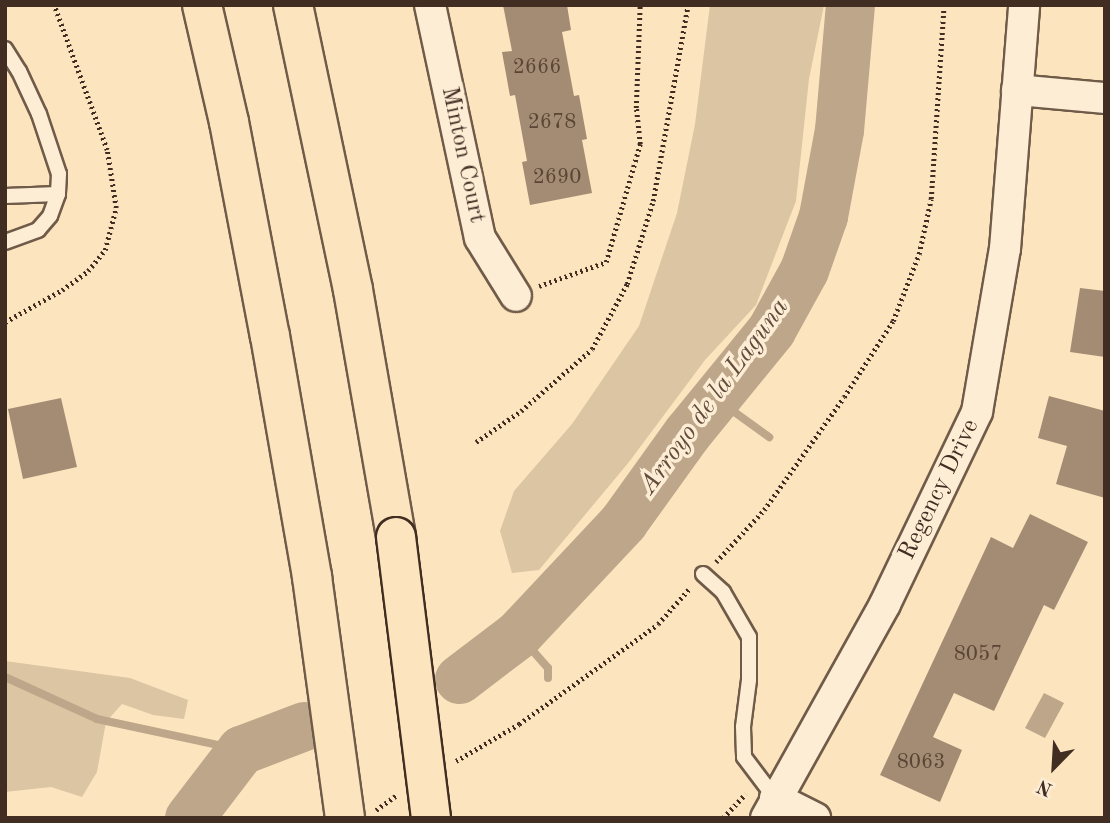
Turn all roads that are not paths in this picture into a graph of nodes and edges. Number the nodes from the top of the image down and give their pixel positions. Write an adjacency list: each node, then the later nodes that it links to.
1 (191, 5): 9 (highway)
2 (202, 5): 9 (highway)
3 (293, 5): 17 (highway, bridge)
4 (430, 5): 13 (street, Minton Court)
5 (1024, 5): 7 (street, Regency Drive)
6 (5, 49): 10 (lane)
7 (1017, 90): 8 (street); 15 (street, Regency Drive)
8 (1105, 98)
9 (229, 122): 16 (highway)
10 (58, 194): 11 (lane); 12 (lane)
11 (5, 196)
12 (5, 242)
13 (516, 296)
14 (703, 574): 15 (lane)
15 (770, 808): 18 (street)
16 (359, 815)
17 (431, 818)
18 (815, 818)

